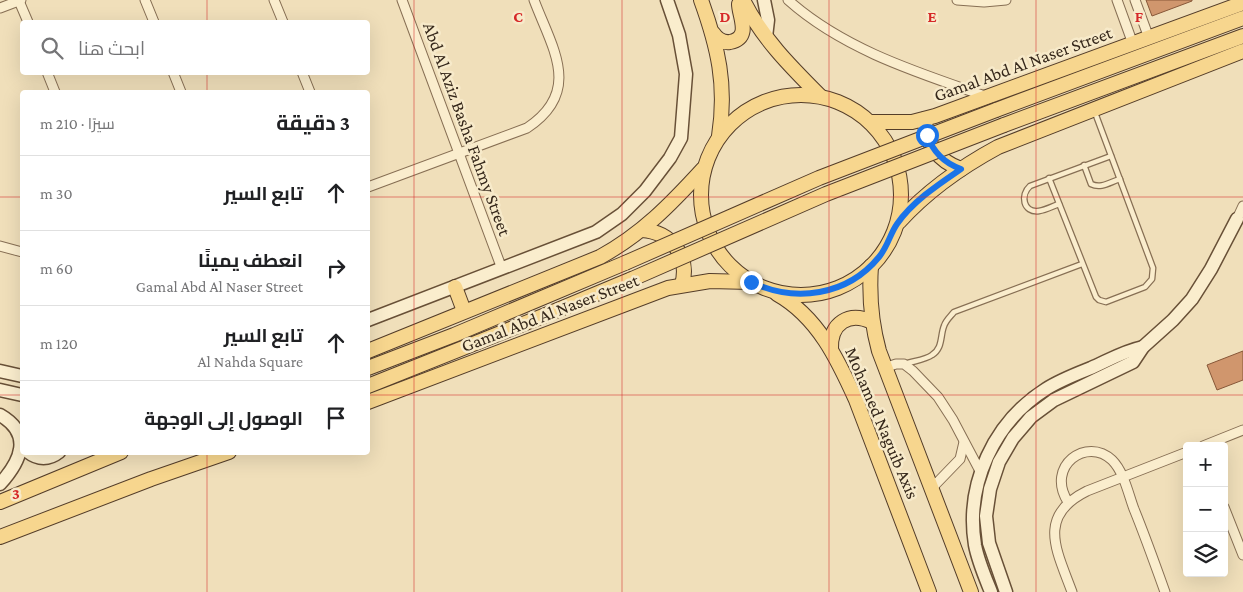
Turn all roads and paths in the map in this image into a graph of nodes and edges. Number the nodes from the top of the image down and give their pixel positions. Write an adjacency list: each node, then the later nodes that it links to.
1 (20, 0): 16 (street); 17 (street)
2 (145, 0): 18 (street)
3 (274, 0): 19 (street)
4 (402, 0): 38 (street, Abd Al Aziz Basha Fahmy Street)
5 (534, 0): 38 (street)
6 (667, 0): 55 (street)
7 (701, 0): 20 (main road)
8 (741, 0): 20 (main road); 22 (main road)
9 (764, 0): 22 (street)
10 (788, 0): 33 (street)
11 (957, 0): 12 (street)
12 (1006, 0)
13 (1117, 0): 24 (street)
14 (1135, 0): 23 (street)
15 (1233, 6): 23 (main road, Gamal Abd Al Naser Street); 67 (main road, bridge)
16 (0, 8)
17 (27, 20)
18 (153, 20)
19 (282, 20)
20 (712, 33): 37 (main road)
21 (1243, 36): 71 (main road, bridge)
22 (766, 37): 32 (main road)
23 (1149, 38): 24 (main road, Gamal Abd Al Naser Street)
24 (1133, 44): 33 (main road, Gamal Abd Al Naser Street)
25 (1243, 51): 34 (main road)
26 (48, 75): 29 (street)
27 (174, 75): 30 (street)
28 (303, 75): 31 (street)
29 (54, 90)
30 (180, 90)
31 (309, 90)
32 (820, 96): 36 (main road); 37 (main road)
33 (989, 97): 35 (main road, Gamal Abd Al Naser Street)
34 (1094, 109): 39 (lane); 42 (main road)
35 (925, 119): 36 (main road, Gamal Abd Al Naser Street); 42 (main road)
36 (870, 122): 49 (main road)
37 (719, 137): 41 (main road)
38 (459, 153): 45 (street); 55 (street, Abd Al Aziz Basha Fahmy Street)
39 (1111, 156): 40 (lane); 44 (lane)
40 (1084, 166): 43 (lane); 44 (lane)
41 (704, 169): 50 (main road, Gamal Abd Al Naser Street); 56 (main road)
42 (961, 169): 49 (main road)
43 (1049, 178): 46 (lane); 46 (lane)
44 (1120, 179): 53 (lane)
45 (370, 186)
46 (1059, 204): 53 (lane)
47 (1243, 206): 48 (street)
48 (1241, 221): 63 (street)
49 (896, 224): 54 (main road)
50 (642, 230): 57 (main road); 60 (main road, Gamal Abd Al Naser Street)
51 (0, 246): 52 (street)
52 (20, 251)
53 (1082, 264): 66 (lane)
54 (871, 266): 59 (main road); 62 (main road, Mohamed Naguib Axis)
55 (502, 270): 58 (street)
56 (751, 282): 57 (main road, Gamal Abd Al Naser Street); 59 (main road)
57 (682, 285): 74 (main road, Gamal Abd Al Naser Street)
58 (455, 287): 60 (main road); 61 (street)
59 (770, 290): 64 (main road, Mohamed Naguib Axis)
60 (464, 311): 65 (main road, Gamal Abd Al Naser Street)
61 (370, 319)
62 (872, 322): 64 (main road); 68 (main road, Mohamed Naguib Axis)
63 (1143, 347): 87 (street); 100 (street)
64 (831, 349): 97 (main road, Mohamed Naguib Axis)
65 (370, 350)
66 (904, 364): 68 (street); 78 (street)
67 (370, 367)
68 (884, 368): 91 (main road, Mohamed Naguib Axis)
69 (0, 371): 70 (street)
70 (20, 376)
71 (370, 385)
72 (0, 390): 73 (street)
73 (20, 395)
74 (370, 401)
75 (0, 415): 77 (street)
76 (1243, 430): 79 (street)
77 (20, 440)
78 (964, 442): 87 (street); 91 (street)
79 (1213, 442)
80 (1183, 454): 88 (street)
81 (20, 455): 90 (street)
82 (32, 455): 83 (street)
83 (52, 455)
84 (114, 455): 92 (main road)
85 (200, 455): 89 (main road)
86 (219, 455): 89 (main road)
87 (981, 473): 99 (street)
88 (1122, 477): 93 (street); 93 (street); 102 (street)
89 (151, 479): 95 (main road)
90 (0, 484)
91 (931, 489): 98 (main road, Mohamed Naguib Axis)
92 (0, 502)
93 (1068, 502): 101 (street)
94 (1228, 518): 96 (street)
95 (0, 536)
96 (1243, 555)
97 (929, 592)
98 (971, 592)
99 (991, 592)
100 (1006, 592)
101 (1072, 592)
102 (1165, 592)

